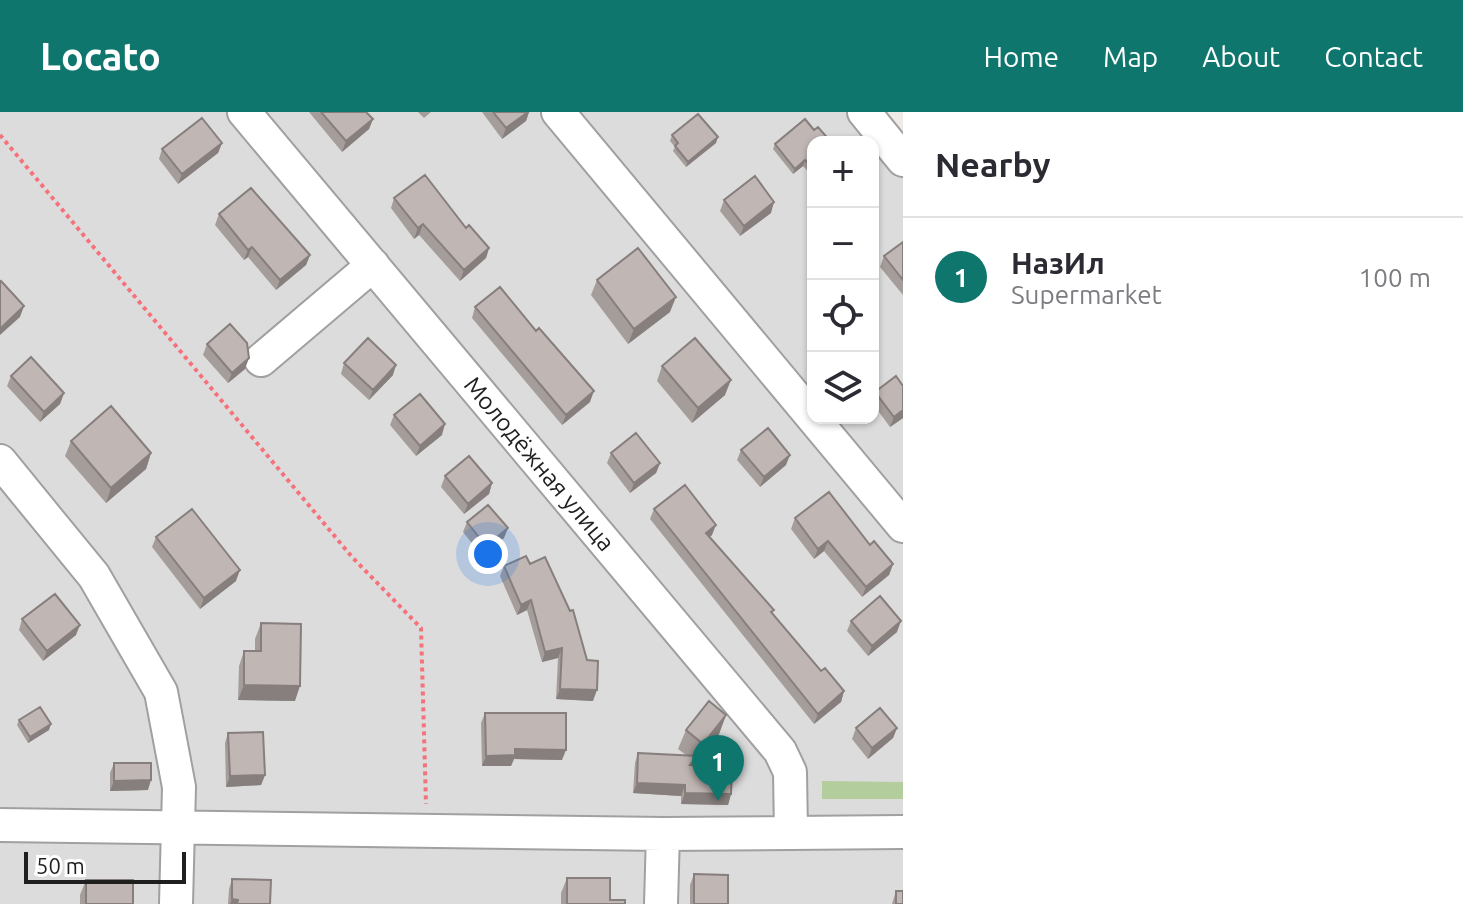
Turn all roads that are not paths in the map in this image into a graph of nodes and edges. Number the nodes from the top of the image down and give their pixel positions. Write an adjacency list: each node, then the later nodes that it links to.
1 (244, 112): 5 (street, Молодёжная улица)
2 (558, 112): 7 (street)
3 (864, 112): 4 (street)
4 (903, 160)
5 (373, 265): 6 (street); 14 (street, Молодёжная улица)
6 (261, 360)
7 (807, 411)
8 (818, 424): 10 (street)
9 (0, 461): 12 (street)
10 (903, 526)
11 (0, 825): 12 (street)
12 (178, 825): 15 (street); 16 (street)
13 (903, 832): 14 (street)
14 (791, 833): 15 (street)
15 (663, 834): 17 (street)
16 (176, 904)
17 (661, 904)

